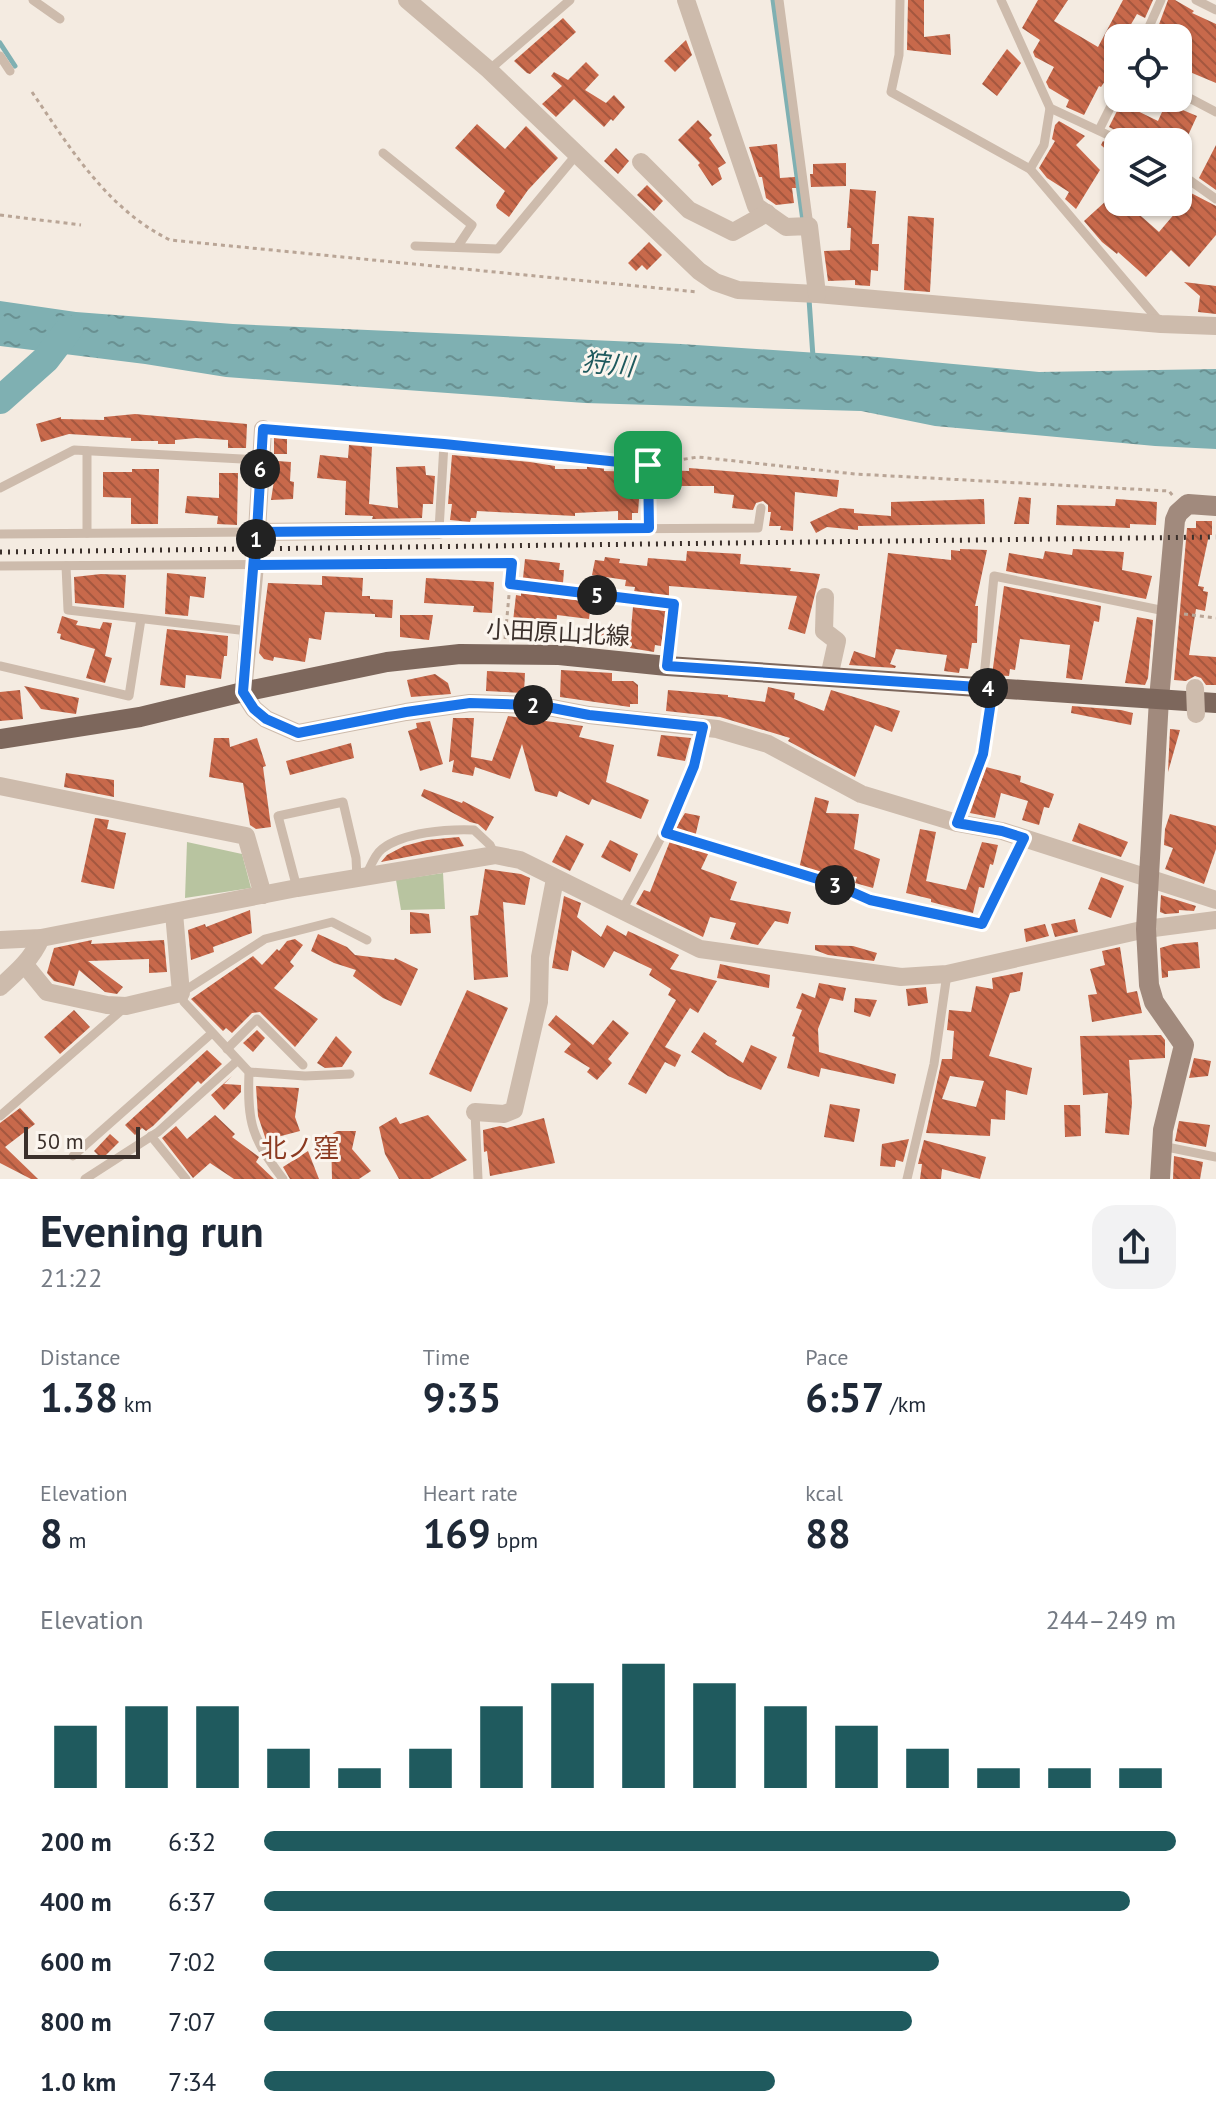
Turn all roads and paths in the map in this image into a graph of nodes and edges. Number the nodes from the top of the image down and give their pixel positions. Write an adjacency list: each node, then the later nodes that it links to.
1 (33, 0): 11 (lane)
2 (570, 0): 14 (lane)
3 (686, 0): 29 (street)
4 (779, 0): 32 (lane)
5 (900, 0): 26 (lane)
6 (1001, 0): 18 (lane)
7 (1161, 0): 12 (lane)
8 (1196, 0): 10 (lane)
9 (417, 3): 14 (street)
10 (1216, 10)
11 (60, 19)
12 (1150, 24)
13 (0, 56): 15 (lane)
14 (489, 70): 24 (street)
15 (10, 71)
16 (32, 92): 35 (path)
17 (1192, 99): 20 (lane)
18 (1050, 108): 21 (lane); 26 (lane)
19 (1108, 112): 21 (lane)
20 (1216, 112)
21 (1099, 130): 22 (lane)
22 (1104, 132)
23 (383, 153): 34 (lane)
24 (577, 154): 34 (lane); 35 (street)
25 (641, 162): 29 (street)
26 (1030, 169): 37 (lane)
27 (1192, 182): 28 (lane)
28 (1216, 199)
29 (767, 213): 32 (street)
30 (0, 215): 31 (path)
31 (81, 225)
32 (809, 226): 36 (street)
33 (415, 246): 34 (lane)
34 (458, 246)
35 (715, 282): 36 (street)
36 (817, 294): 37 (street)
37 (1161, 324): 38 (street)
38 (1216, 326)
39 (263, 429): 40 (lane); 42 (street)
40 (444, 444): 43 (lane); 49 (lane)
41 (87, 451): 42 (lane); 44 (lane); 51 (lane)
42 (261, 460): 50 (street)
43 (648, 465): 47 (path); 48 (lane)
44 (0, 488)
45 (1216, 506): 47 (street)
46 (761, 508): 48 (lane)
47 (1183, 508): 58 (street)
48 (649, 528): 49 (lane)
49 (439, 530): 50 (street)
50 (256, 532): 51 (lane); 53 (street)
51 (87, 533): 52 (lane)
52 (0, 534)
53 (255, 565): 55 (lane); 56 (lane); 61 (street)
54 (0, 566): 55 (lane)
55 (66, 566): 60 (lane)
56 (510, 584): 62 (path); 64 (lane)
57 (825, 597): 65 (street)
58 (1165, 611): 59 (path); 66 (lane); 69 (street)
59 (1216, 618)
60 (141, 619): 61 (lane); 63 (lane)
61 (248, 631): 68 (street)
62 (503, 655): 64 (main road, 小田原山北線); 68 (main road, 小田原山北線)
63 (0, 666)
64 (667, 666): 65 (main road, 小田原山北線)
65 (829, 677): 66 (main road, 小田原山北線)
66 (988, 688): 69 (main road, 小田原山北線); 75 (lane)
67 (1195, 688): 71 (street, bridge)
68 (243, 692): 72 (street); 73 (main road, 小田原山北線)
69 (1159, 699): 70 (main road, 小田原山北線); 81 (street)
70 (1216, 703)
71 (1196, 714)
72 (703, 727): 75 (street); 76 (lane)
73 (0, 739)
74 (0, 786): 83 (street)
75 (957, 823): 77 (street)
76 (666, 833): 77 (path); 85 (lane)
77 (1024, 838): 81 (street)
78 (495, 855): 79 (street); 79 (lane); 80 (street)
79 (362, 877): 82 (street); 82 (lane)
80 (555, 879): 85 (street); 103 (street)
81 (1150, 879): 84 (street); 88 (street)
82 (297, 888): 83 (street)
83 (263, 895): 86 (street)
84 (1216, 900)
85 (622, 910): 93 (street)
86 (174, 913): 89 (street); 95 (street)
87 (1216, 920): 88 (street)
88 (1146, 929): 93 (street); 106 (street)
89 (41, 938): 90 (street); 92 (street)
90 (0, 940)
91 (367, 940): 95 (lane)
92 (25, 965): 94 (street); 96 (street)
93 (947, 974): 113 (lane)
94 (0, 987)
95 (181, 993): 96 (street); 97 (lane)
96 (126, 1006): 104 (lane)
97 (212, 1033): 98 (lane); 107 (lane)
98 (227, 1049): 99 (lane); 100 (lane)
99 (237, 1061): 101 (lane); 105 (lane)
100 (303, 1065)
101 (249, 1072): 102 (lane); 111 (lane)
102 (350, 1074)
103 (475, 1112): 112 (lane)
104 (0, 1116)
105 (151, 1136): 109 (lane); 110 (lane)
106 (1162, 1146): 108 (lane); 114 (street)
107 (73, 1156)
108 (1216, 1157)
109 (85, 1179)
110 (186, 1179)
111 (283, 1179)
112 (478, 1179)
113 (907, 1179)
114 (1160, 1179)

